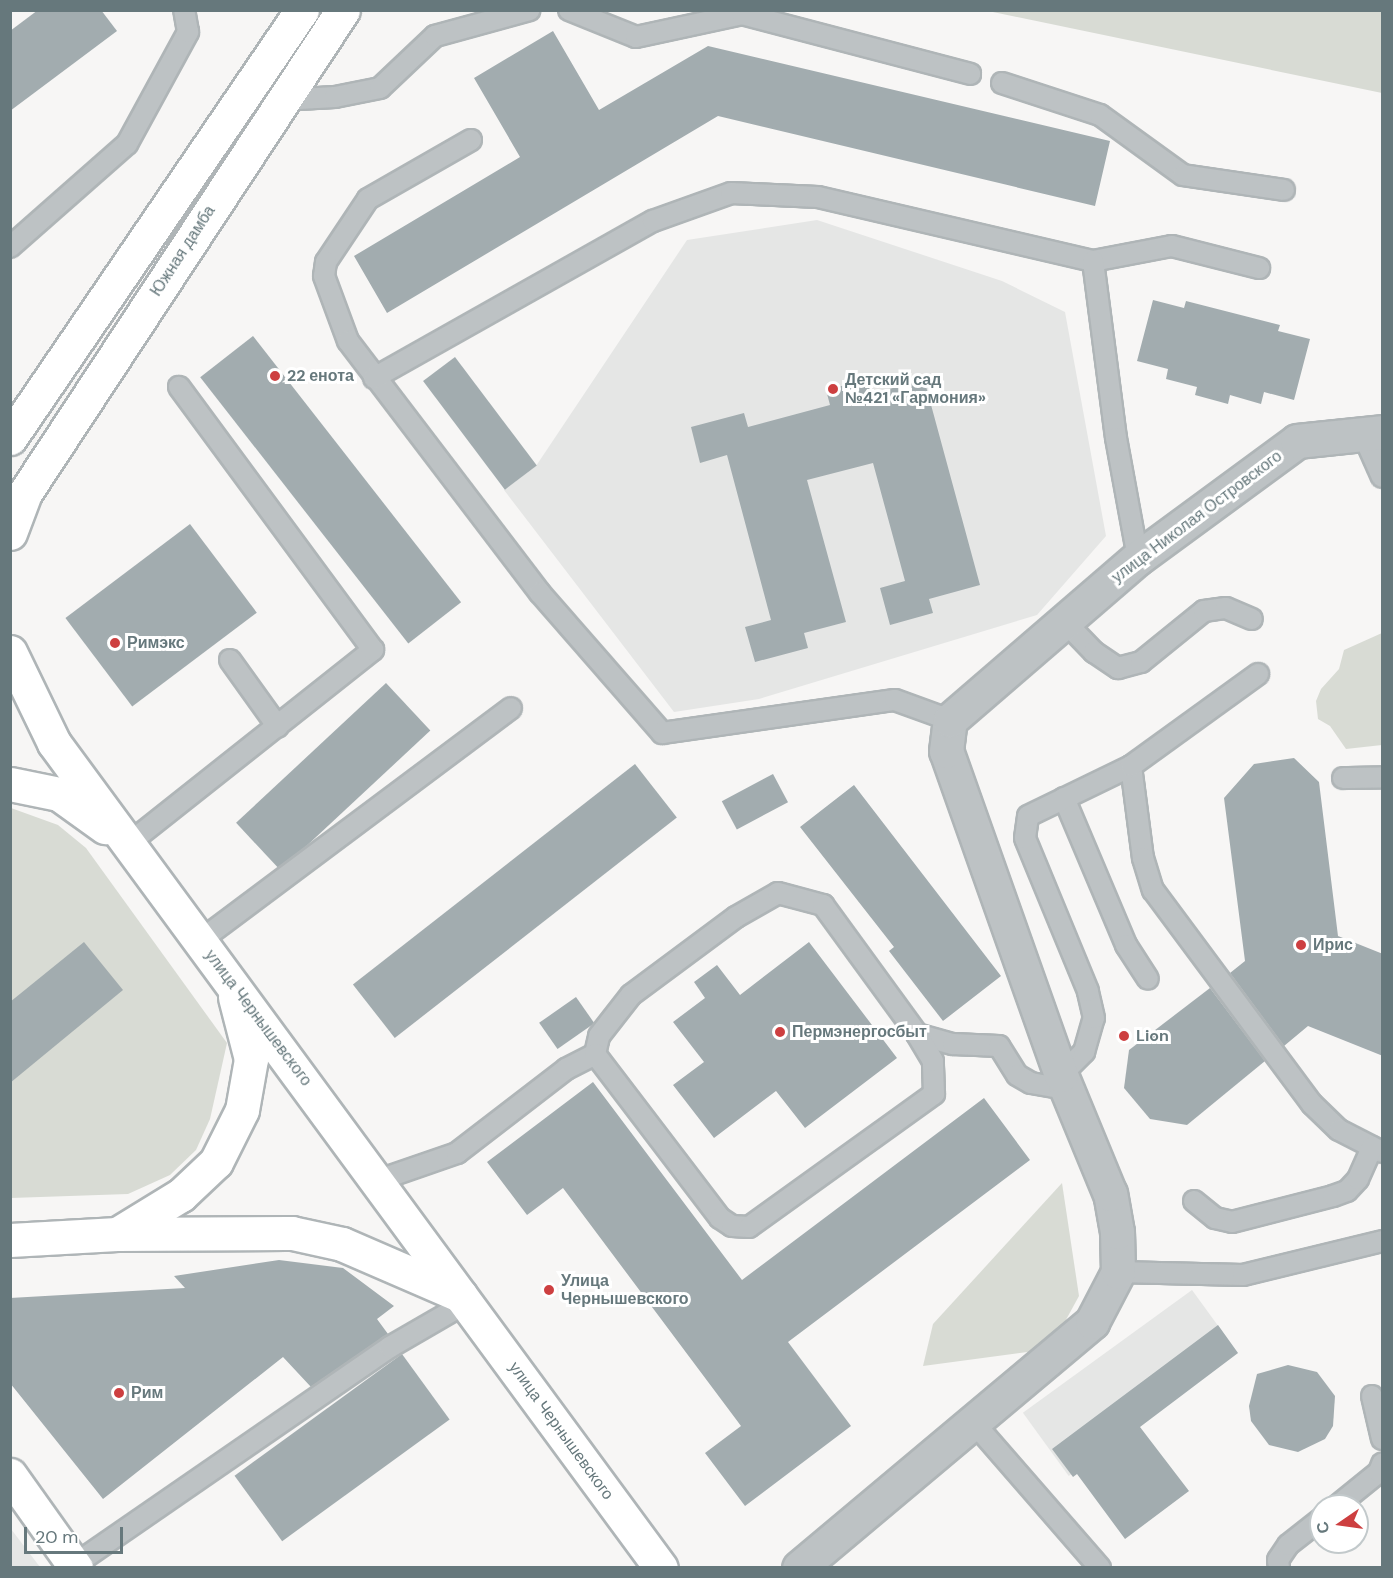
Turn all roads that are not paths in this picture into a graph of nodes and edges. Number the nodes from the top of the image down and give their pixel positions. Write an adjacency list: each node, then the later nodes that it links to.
1 (184, 10): 11 (lane)
2 (302, 10): 17 (main road)
3 (343, 10): 8 (main road, Южная дамба)
4 (530, 10): 8 (lane)
5 (569, 10): 6 (lane)
6 (970, 74)
7 (1002, 83): 10 (lane)
8 (282, 100): 19 (main road, Южная дамба)
9 (471, 140): 14 (lane)
10 (1284, 190)
11 (10, 247)
12 (1093, 261): 13 (lane); 14 (lane); 20 (lane)
13 (1259, 268)
14 (374, 378): 28 (lane)
15 (179, 387): 29 (lane)
16 (1372, 432): 18 (lane); 20 (street, улица Николая Островского)
17 (10, 438)
18 (1383, 477)
19 (10, 533)
20 (1138, 558): 22 (street, улица Николая Островского)
21 (1252, 619): 22 (lane)
22 (1065, 622): 28 (street, улица Николая Островского)
23 (10, 652): 30 (main road, улица Чернышевского)
24 (230, 660): 29 (lane)
25 (10, 671): 30 (street, улица Чернышевского)
26 (1258, 674): 31 (lane)
27 (511, 708): 37 (lane)
28 (950, 720): 42 (street)
29 (278, 727): 36 (lane)
30 (54, 742): 36 (main road, улица Чернышевского)
31 (1131, 766): 35 (lane); 43 (lane)
32 (1383, 777): 33 (lane)
33 (1343, 778)
34 (10, 784): 36 (main road)
35 (1064, 798): 38 (lane); 42 (lane)
36 (128, 844): 37 (main road, улица Чернышевского)
37 (201, 940): 39 (main road, улица Чернышевского)
38 (1148, 979)
39 (231, 980): 44 (main road, улица Чернышевского); 46 (main road)
40 (917, 1034): 41 (lane); 41 (lane); 42 (lane)
41 (595, 1054): 44 (lane)
42 (1064, 1082): 49 (street)
43 (1377, 1149): 45 (lane)
44 (379, 1180): 50 (main road, улица Чернышевского)
45 (1194, 1201)
46 (117, 1234): 47 (main road); 50 (main road)
47 (10, 1240)
48 (1383, 1241): 49 (lane)
49 (1118, 1272): 52 (street)
50 (463, 1299): 58 (lane); 60 (main road, улица Чернышевского)
51 (1372, 1396): 53 (lane)
52 (974, 1423): 59 (street); 61 (lane)
53 (1383, 1439)
54 (1383, 1464): 56 (lane)
55 (10, 1475): 58 (main road)
56 (1352, 1494)
57 (1309, 1528): 62 (lane)
58 (75, 1566)
59 (803, 1566)
60 (661, 1568)
61 (1100, 1568)
62 (1279, 1568)

